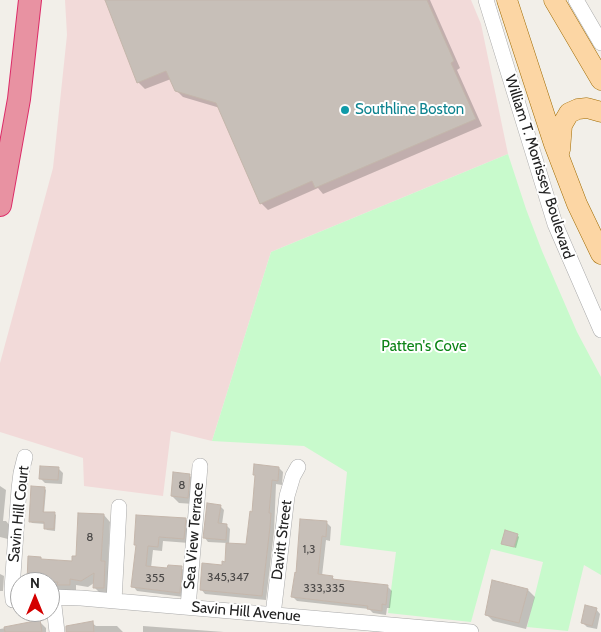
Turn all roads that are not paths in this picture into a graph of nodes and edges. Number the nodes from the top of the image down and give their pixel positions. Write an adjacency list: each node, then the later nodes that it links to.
1 (30, 0): 10 (highway)
2 (486, 0): 12 (street, William T. Morrissey Boulevard)
3 (507, 0): 9 (main road, William T. Morrissey Boulevard)
4 (554, 0): 7 (main road)
5 (576, 0): 6 (street)
6 (601, 43)
7 (601, 80)
8 (601, 112): 9 (main road)
9 (562, 166): 11 (main road, William T. Morrissey Boulevard)
10 (0, 205)
11 (601, 254)
12 (601, 330)
13 (25, 457): 17 (street, Savin Hill Court)
14 (200, 466): 20 (street, Sea View Terrace)
15 (298, 467): 21 (street, Davitt Street)
16 (119, 507): 19 (street)
17 (13, 572)
18 (60, 598): 19 (street, Savin Hill Avenue)
19 (114, 601): 20 (street, Savin Hill Avenue)
20 (188, 607): 21 (street, Savin Hill Avenue)
21 (273, 615): 22 (street, Savin Hill Avenue)
22 (471, 632)

